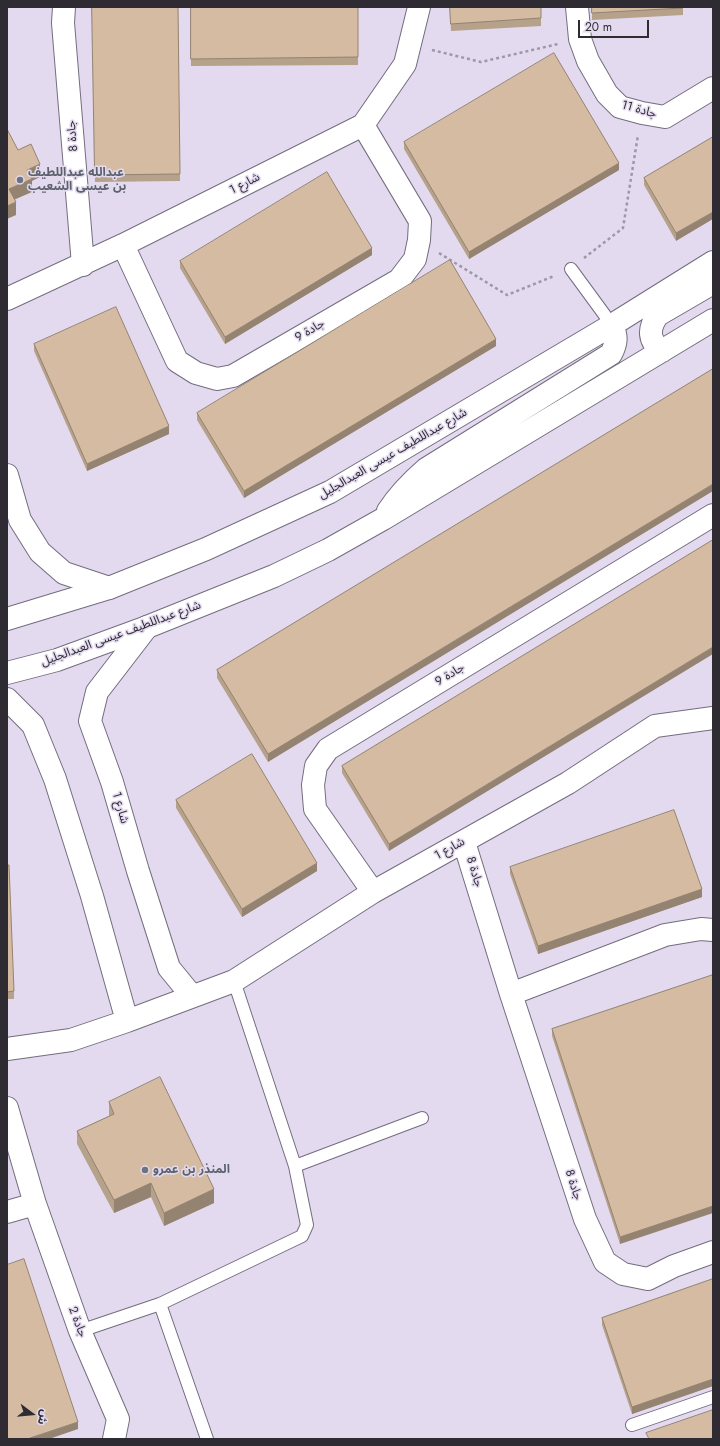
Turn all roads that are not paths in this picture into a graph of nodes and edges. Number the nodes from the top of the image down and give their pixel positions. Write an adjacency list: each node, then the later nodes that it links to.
1 (64, 7): 8 (street, جادة 8)
2 (419, 7): 5 (street, شارع 1)
3 (577, 7): 4 (street, جادة 11)
4 (713, 88)
5 (363, 125): 6 (street, شارع 1); 6 (street, جادة 9)
6 (123, 245): 8 (street, شارع 1)
7 (713, 262): 13 (street, شارع عبداللطيف عيسى العبدالجليل)
8 (83, 265): 11 (street, شارع 1)
9 (571, 269): 13 (lane)
10 (713, 283): 14 (street)
11 (7, 299)
12 (713, 320): 14 (street, شارع عبداللطيف عيسى العبدالجليل)
13 (612, 325): 17 (street); 18 (street, شارع عبداللطيف عيسى العبدالجليل)
14 (662, 351): 17 (street, شارع عبداللطيف عيسى العبدالجليل)
15 (7, 475): 18 (street)
16 (713, 515): 25 (street, جادة 9)
17 (384, 519): 20 (street, شارع عبداللطيف عيسى العبدالجليل)
18 (109, 588): 19 (street, شارع عبداللطيف عيسى العبدالجليل)
19 (7, 619)
20 (147, 627): 21 (street, شارع عبداللطيف عيسى العبدالجليل); 29 (street, شارع 1)
21 (7, 673)
22 (7, 699): 30 (street)
23 (713, 718): 24 (street, شارع 1)
24 (464, 842): 25 (street, شارع 1); 28 (street, جادة 8)
25 (373, 892): 27 (street, شارع 1)
26 (713, 930): 28 (street)
27 (234, 981): 29 (street, شارع 1); 34 (lane)
28 (511, 994): 37 (street, جادة 8)
29 (192, 996): 30 (street, شارع 1)
30 (127, 1021): 31 (street, شارع 1)
31 (7, 1049)
32 (7, 1108): 35 (street, جادة 2)
33 (422, 1118): 34 (lane)
34 (295, 1166): 38 (lane)
35 (35, 1204): 36 (street); 39 (street, جادة 2)
36 (7, 1212)
37 (713, 1252)
38 (160, 1304): 39 (lane); 43 (lane)
39 (80, 1331): 42 (street, جادة 2)
40 (713, 1397): 41 (lane)
41 (632, 1425)
42 (114, 1439)
43 (207, 1439)

